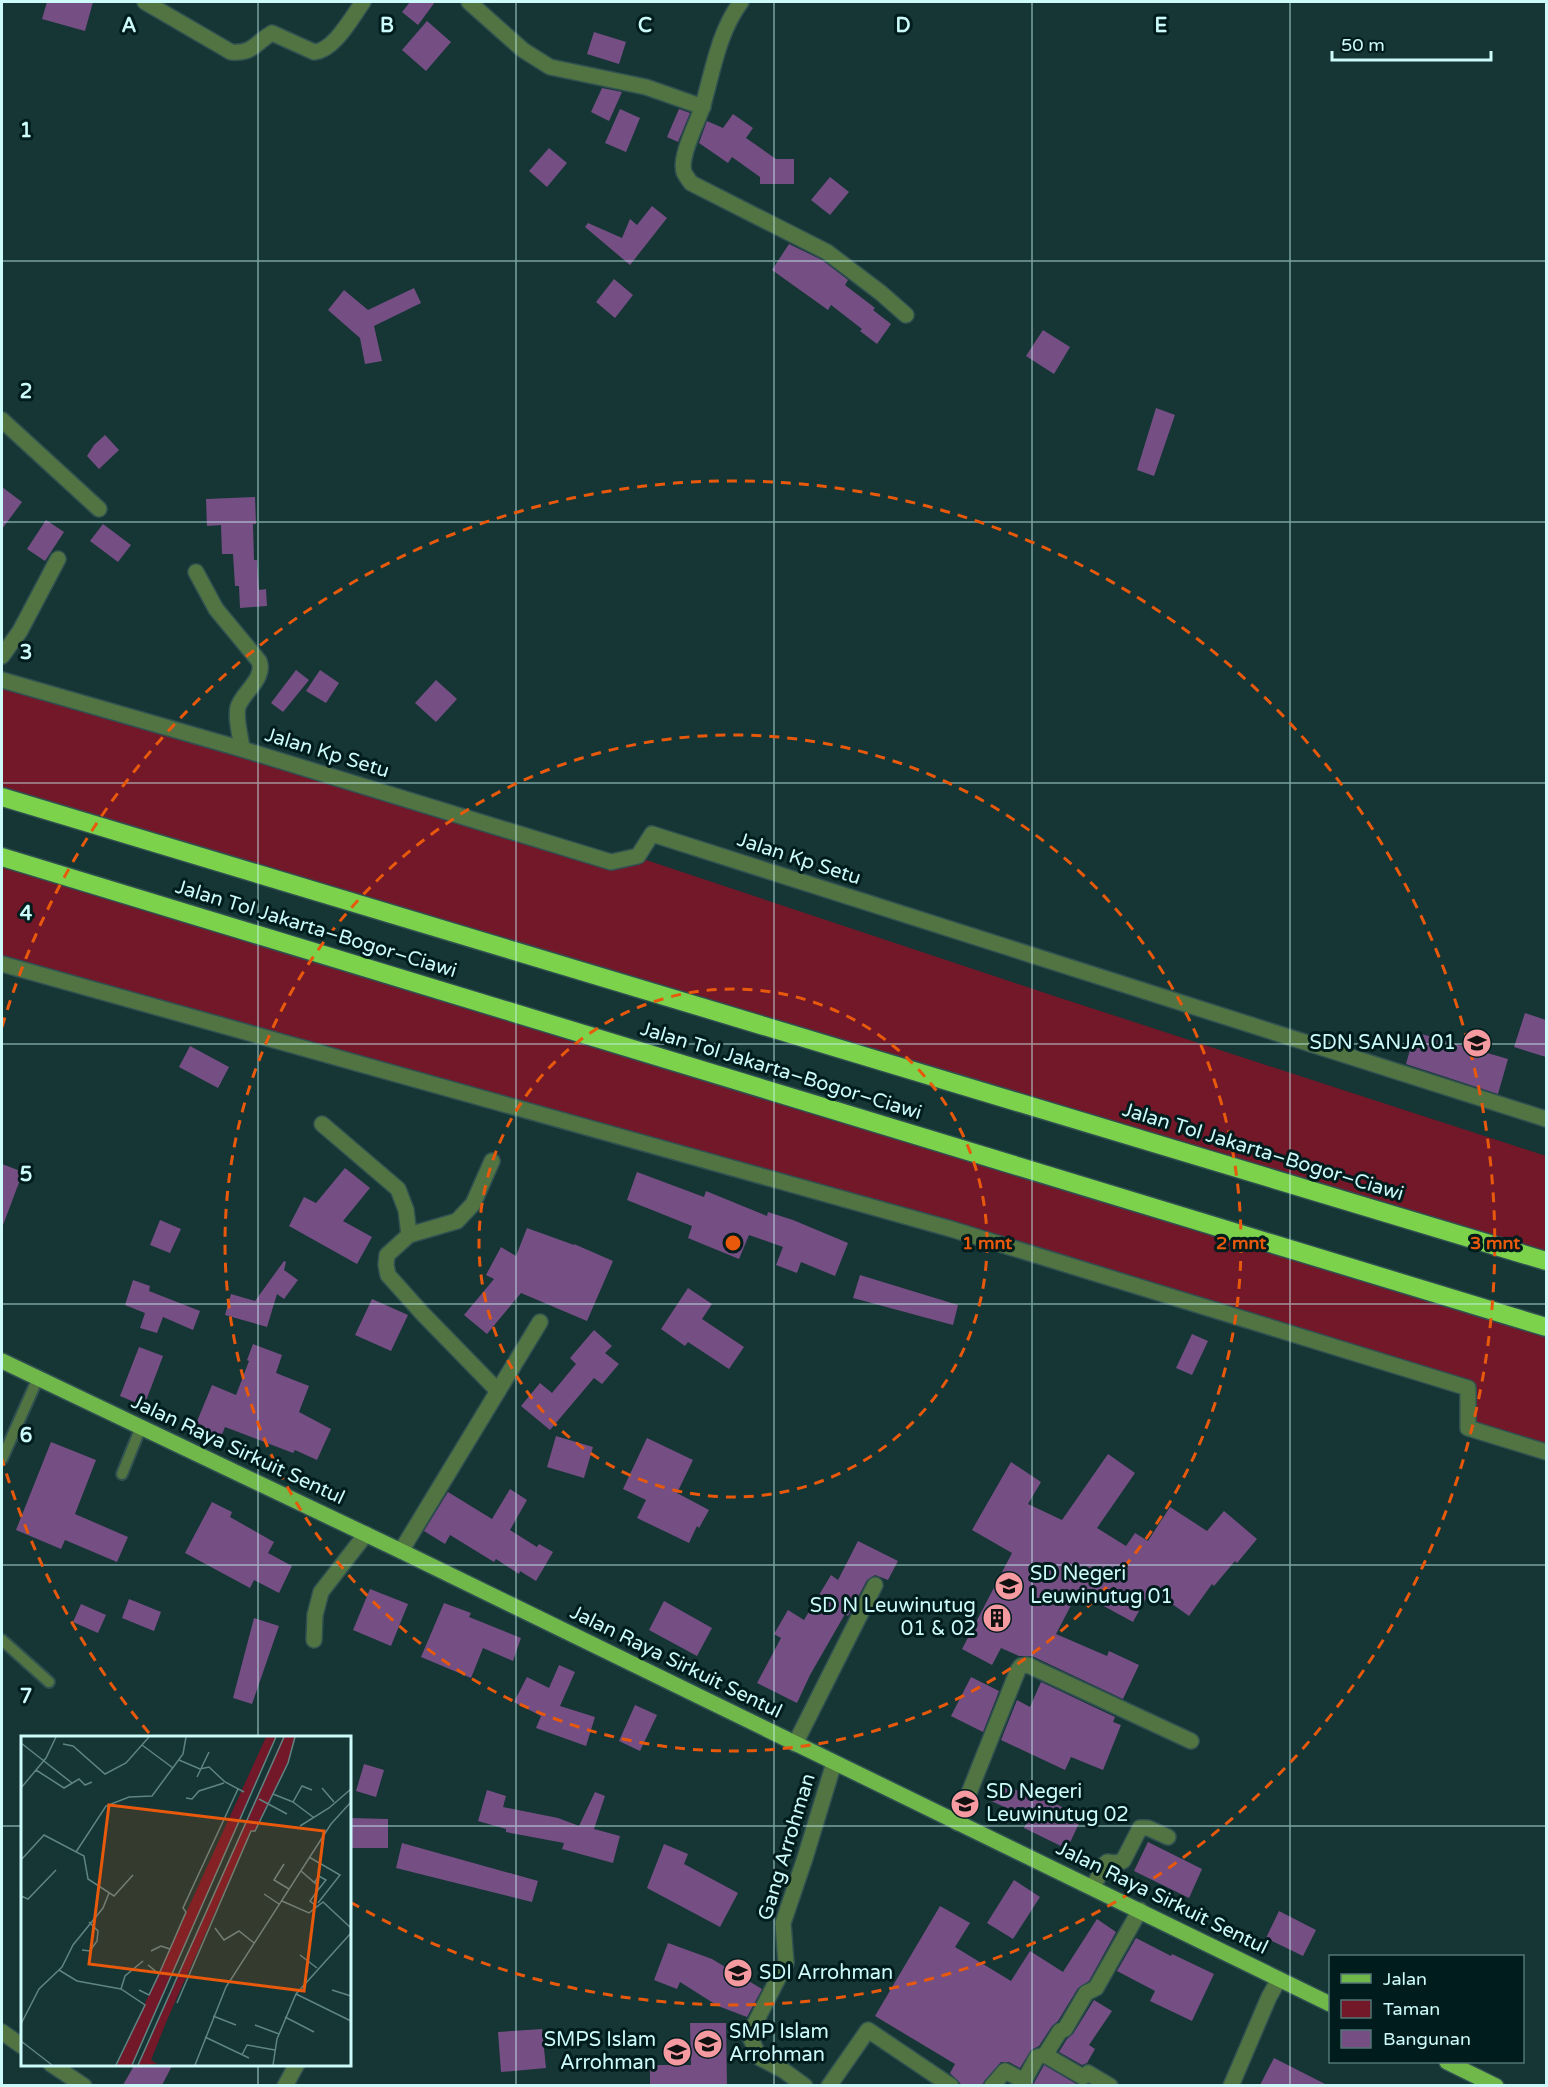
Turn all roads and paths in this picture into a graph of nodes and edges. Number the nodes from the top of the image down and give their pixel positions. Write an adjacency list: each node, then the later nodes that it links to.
1 (145, 2): 2 (street)
2 (363, 2)
3 (469, 2): 5 (street)
4 (741, 2): 5 (street)
5 (703, 106): 6 (street)
6 (906, 315)
7 (2, 420): 8 (street)
8 (99, 508)
9 (58, 559): 11 (street)
10 (196, 572): 13 (street, Jalan Kp Setu)
11 (2, 656)
12 (2, 680): 13 (street)
13 (242, 749): 17 (street, Jalan Kp Setu)
14 (2, 797): 21 (highway, Jalan Tol Jakarta–Bogor–Ciawi)
15 (2, 857): 23 (highway, Jalan Tol Jakarta–Bogor–Ciawi)
16 (2, 964): 28 (street)
17 (1546, 1119)
18 (322, 1124): 20 (street)
19 (492, 1161): 20 (street)
20 (409, 1235): 26 (street)
21 (1546, 1261)
22 (540, 1322): 26 (street)
23 (1546, 1327)
24 (2, 1361): 25 (main road, Jalan Raya Sirkuit Sentul)
25 (38, 1378): 27 (main road, Jalan Raya Sirkuit Sentul); 29 (lane)
26 (498, 1391): 32 (street)
27 (141, 1427): 30 (lane); 31 (main road, Jalan Raya Sirkuit Sentul)
28 (1546, 1452)
29 (2, 1459)
30 (122, 1474)
31 (366, 1534): 32 (main road, Jalan Raya Sirkuit Sentul); 35 (street)
32 (401, 1551): 38 (main road, Jalan Raya Sirkuit Sentul)
33 (875, 1585): 38 (street)
34 (2, 1640): 36 (lane)
35 (314, 1640)
36 (49, 1682)
37 (1191, 1741): 40 (street)
38 (795, 1744): 39 (main road, Jalan Raya Sirkuit Sentul)
39 (834, 1763): 40 (main road, Jalan Raya Sirkuit Sentul); 54 (street, Gang Arrohman)
40 (957, 1822): 42 (main road, Jalan Raya Sirkuit Sentul)
41 (1168, 1837): 42 (street)
42 (1093, 1887): 43 (main road, Jalan Raya Sirkuit Sentul)
43 (1140, 1910): 44 (main road, Jalan Raya Sirkuit Sentul); 48 (street)
44 (1279, 1979): 45 (main road, Jalan Raya Sirkuit Sentul); 59 (street)
45 (1329, 2004)
46 (2, 2032): 47 (street)
47 (21, 2045)
48 (1045, 2055): 57 (street); 58 (street)
49 (1451, 2063): 60 (main road)
50 (54, 2066): 52 (street)
51 (296, 2066): 53 (street)
52 (84, 2085)
53 (285, 2085)
54 (806, 2085)
55 (829, 2085): 56 (street)
56 (951, 2085)
57 (992, 2085)
58 (1110, 2085)
59 (1232, 2085)
60 (1496, 2085)

